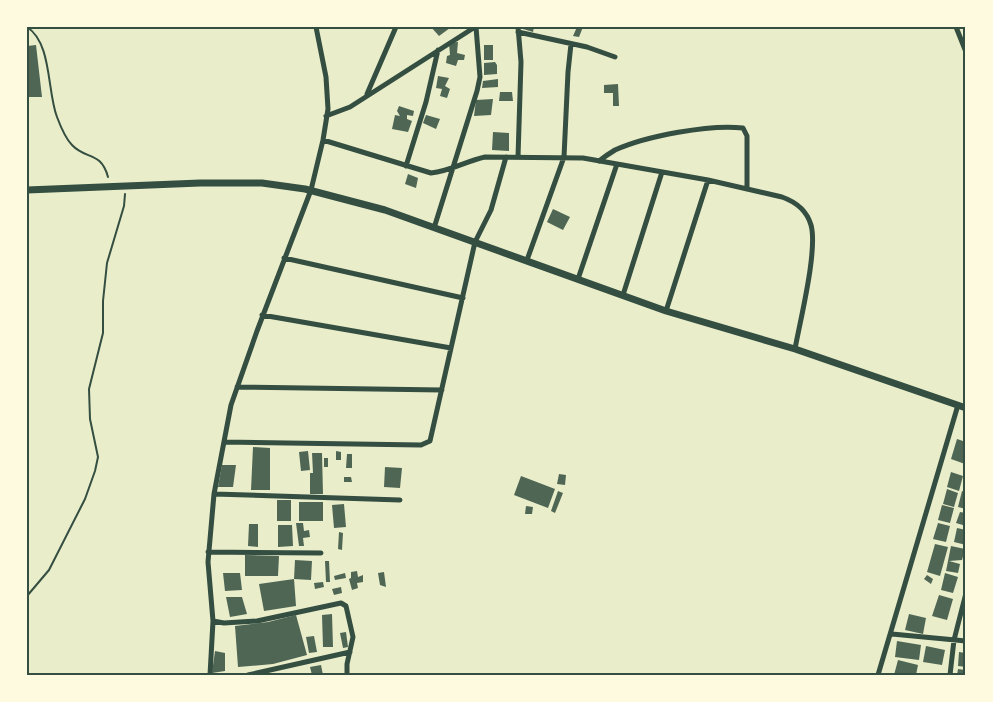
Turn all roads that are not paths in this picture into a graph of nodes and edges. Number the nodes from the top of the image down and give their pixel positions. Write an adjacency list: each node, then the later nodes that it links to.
1 (316, 27): 11 (street)
2 (396, 27): 10 (street)
3 (476, 27): 7 (street); 19 (street)
4 (956, 27): 8 (street)
5 (518, 29): 6 (street); 14 (street)
6 (571, 44): 9 (street); 15 (street)
7 (438, 50): 10 (street); 18 (street)
8 (966, 52)
9 (615, 57)
10 (366, 95): 11 (street)
11 (327, 116): 12 (street)
12 (323, 140): 18 (street); 24 (street)
13 (506, 157): 14 (street); 19 (street); 26 (street)
14 (518, 157): 15 (street)
15 (564, 157): 16 (street); 28 (street)
16 (600, 161): 17 (street); 22 (street)
17 (617, 164): 20 (street); 29 (street)
18 (406, 166): 19 (street)
19 (452, 170): 25 (street)
20 (662, 172): 21 (street); 30 (street)
21 (708, 180): 22 (street); 32 (street)
22 (747, 189): 35 (street)
23 (27, 190): 24 (street)
24 (311, 190): 25 (street); 27 (street)
25 (434, 228): 26 (street)
26 (476, 242): 28 (street); 31 (street)
27 (284, 258): 31 (street); 33 (street)
28 (527, 260): 29 (street)
29 (578, 279): 30 (street)
30 (623, 295): 32 (street)
31 (463, 298): 34 (street)
32 (666, 311): 35 (street)
33 (262, 315): 34 (street); 36 (street)
34 (451, 348): 37 (street)
35 (795, 349): 38 (street)
36 (237, 387): 37 (street); 40 (street)
37 (442, 390): 40 (street)
38 (958, 405): 39 (street); 47 (street)
39 (966, 408)
40 (224, 442): 41 (street)
41 (214, 494): 42 (street); 43 (street)
42 (400, 500)
43 (208, 552): 44 (street); 46 (street)
44 (321, 553)
45 (966, 593): 48 (street)
46 (213, 621): 50 (street); 51 (street)
47 (892, 634): 48 (street); 54 (street)
48 (954, 640): 49 (street); 55 (street)
49 (966, 641)
50 (350, 652): 52 (street); 53 (street)
51 (210, 675)
52 (248, 675)
53 (347, 675)
54 (878, 675)
55 (950, 675)

